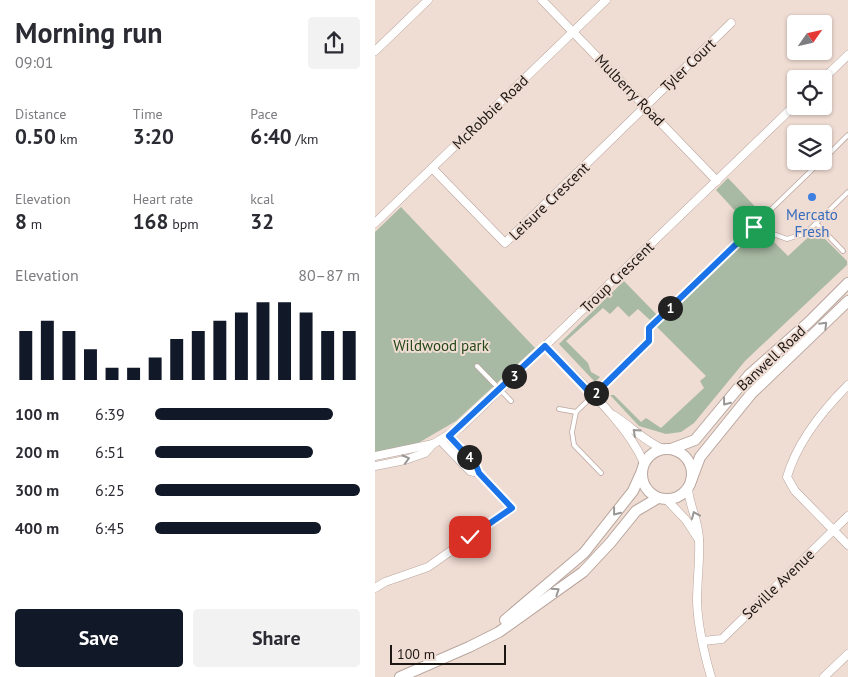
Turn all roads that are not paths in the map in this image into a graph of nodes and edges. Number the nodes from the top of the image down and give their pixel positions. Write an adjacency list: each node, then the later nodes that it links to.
1 (428, 0): 6 (street)
2 (542, 0): 5 (street, Mulberry Road)
3 (606, 0): 5 (street, McRobbie Road)
4 (731, 23): 9 (street, Tyler Court)
5 (573, 32): 9 (street, Mulberry Road); 13 (street, McRobbie Road)
6 (375, 51)
7 (848, 55): 8 (street)
8 (832, 70)
9 (646, 107): 13 (street, Leisure Crescent); 15 (street, Mulberry Road)
10 (787, 113): 15 (street, Troup Crescent)
11 (848, 135): 12 (lane)
12 (832, 150)
13 (432, 168): 17 (street, McRobbie Road)
14 (812, 170): 19 (lane)
15 (717, 181): 23 (street, Troup Crescent)
16 (848, 192): 18 (lane)
17 (375, 223)
18 (816, 223): 19 (lane); 20 (lane)
19 (754, 227): 27 (lane)
20 (843, 251)
21 (848, 283): 34 (main road, Banwell Road, one-way to 34)
22 (848, 301): 40 (main road, Banwell Road, one-way to 22)
23 (545, 346): 26 (street, Troup Crescent); 27 (street)
24 (477, 366): 26 (lane)
25 (848, 385): 43 (street)
26 (500, 390): 28 (lane); 32 (street, Troup Crescent)
27 (593, 396): 30 (lane); 31 (street)
28 (511, 401)
29 (559, 409): 30 (lane)
30 (576, 412): 39 (lane)
31 (611, 414): 34 (street, one-way to 31); 37 (street)
32 (449, 436): 33 (street, Troup Crescent); 38 (street)
33 (437, 442): 35 (street, Troup Crescent); 36 (street, Troup Crescent, one-way to 33); 38 (street)
34 (667, 449): 37 (main road); 40 (main road)
35 (375, 456)
36 (375, 466)
37 (643, 467): 41 (main road); 47 (main road, one-way to 47)
38 (479, 473): 46 (street)
39 (601, 473)
40 (689, 484): 41 (main road); 44 (street, one-way to 40)
41 (662, 498): 44 (street); 47 (main road, one-way to 41)
42 (848, 516): 43 (street, Seville Avenue)
43 (833, 530): 45 (street); 48 (street, Seville Avenue)
44 (700, 542): 48 (street)
45 (848, 545)
46 (375, 588)
47 (486, 637): 50 (main road)
48 (703, 641): 51 (street)
49 (848, 654): 52 (street)
50 (401, 677)
51 (711, 677)
52 (824, 677)

